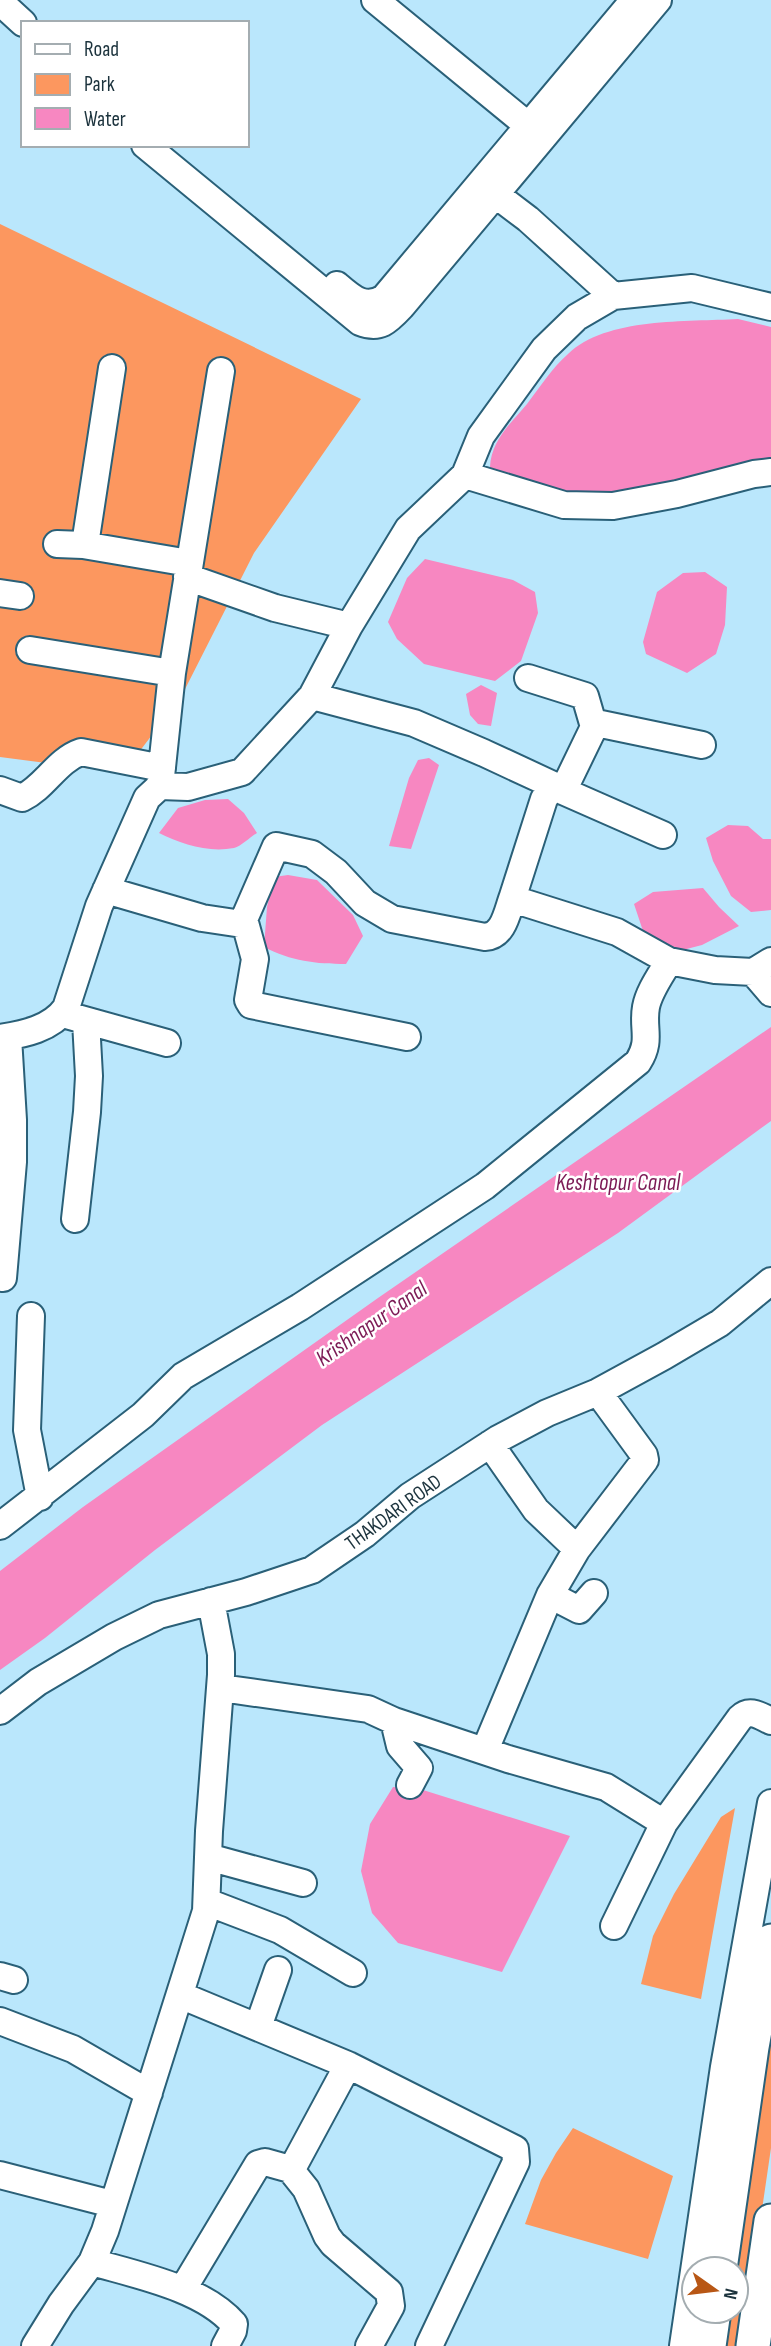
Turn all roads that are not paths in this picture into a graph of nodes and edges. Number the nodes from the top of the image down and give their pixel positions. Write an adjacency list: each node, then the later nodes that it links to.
1 (375, 0): 8 (street)
2 (634, 0): 8 (street)
3 (658, 0): 8 (street)
4 (0, 2): 5 (street)
5 (21, 21)
6 (0, 24): 7 (street)
7 (21, 41)
8 (535, 131): 11 (street)
9 (147, 147): 11 (street)
10 (171, 147): 11 (street)
11 (487, 189): 12 (street)
12 (613, 296): 13 (street); 17 (street)
13 (771, 307)
14 (112, 368): 19 (street)
15 (221, 371): 20 (street)
16 (771, 472): 17 (street)
17 (465, 475): 21 (street)
18 (57, 544): 19 (street)
19 (83, 545): 20 (street)
20 (188, 570): 21 (street); 23 (street)
21 (349, 626): 25 (street)
22 (30, 650): 23 (street)
23 (172, 673): 28 (street)
24 (528, 678): 26 (street)
25 (312, 696): 28 (street); 29 (street)
26 (594, 727): 27 (street); 29 (street)
27 (702, 745)
28 (161, 777): 30 (street); 32 (street)
29 (558, 788): 31 (street); 33 (street)
30 (0, 790)
31 (663, 835)
32 (106, 890): 34 (street); 38 (street)
33 (513, 895): 34 (street); 35 (street)
34 (244, 919): 40 (street)
35 (669, 961): 36 (street); 48 (street)
36 (762, 966): 37 (street)
37 (771, 993)
38 (74, 1018): 39 (street); 41 (street); 42 (street)
39 (4, 1037): 43 (street)
40 (407, 1037)
41 (167, 1043)
42 (75, 1219)
43 (3, 1278)
44 (771, 1281): 46 (street, THAKDARI ROAD)
45 (31, 1316): 48 (street)
46 (598, 1392): 47 (street, THAKDARI ROAD); 50 (street)
47 (490, 1444): 50 (street); 53 (street, THAKDARI ROAD)
48 (40, 1497): 49 (street)
49 (0, 1526)
50 (577, 1549): 52 (street)
51 (594, 1593): 52 (street)
52 (550, 1595): 58 (street)
53 (211, 1601): 54 (street); 55 (street, THAKDARI ROAD)
54 (221, 1688): 56 (street); 62 (street)
55 (0, 1711)
56 (394, 1721): 58 (street); 59 (street)
57 (771, 1721): 61 (street)
58 (485, 1750): 61 (street)
59 (410, 1785)
60 (771, 1803): 86 (street)
61 (664, 1823): 65 (street)
62 (208, 1857): 63 (street); 64 (street)
63 (303, 1883)
64 (207, 1902): 68 (street); 69 (street)
65 (614, 1926)
66 (771, 1941): 78 (main road)
67 (278, 1970): 71 (street)
68 (354, 1973)
69 (180, 1995): 71 (street); 73 (street)
70 (0, 2021): 73 (street)
71 (258, 2027): 72 (street)
72 (348, 2065): 74 (street); 85 (street)
73 (149, 2093): 76 (street)
74 (290, 2169): 80 (street); 84 (street)
75 (0, 2175): 76 (street)
76 (112, 2204): 79 (street)
77 (771, 2228): 88 (main road)
78 (722, 2255)
79 (92, 2262): 80 (street); 82 (street)
80 (183, 2289): 83 (street)
81 (712, 2325): 87 (main road)
82 (35, 2346)
83 (225, 2346)
84 (369, 2346)
85 (429, 2346)
86 (683, 2346)
87 (709, 2346)
88 (752, 2346)

